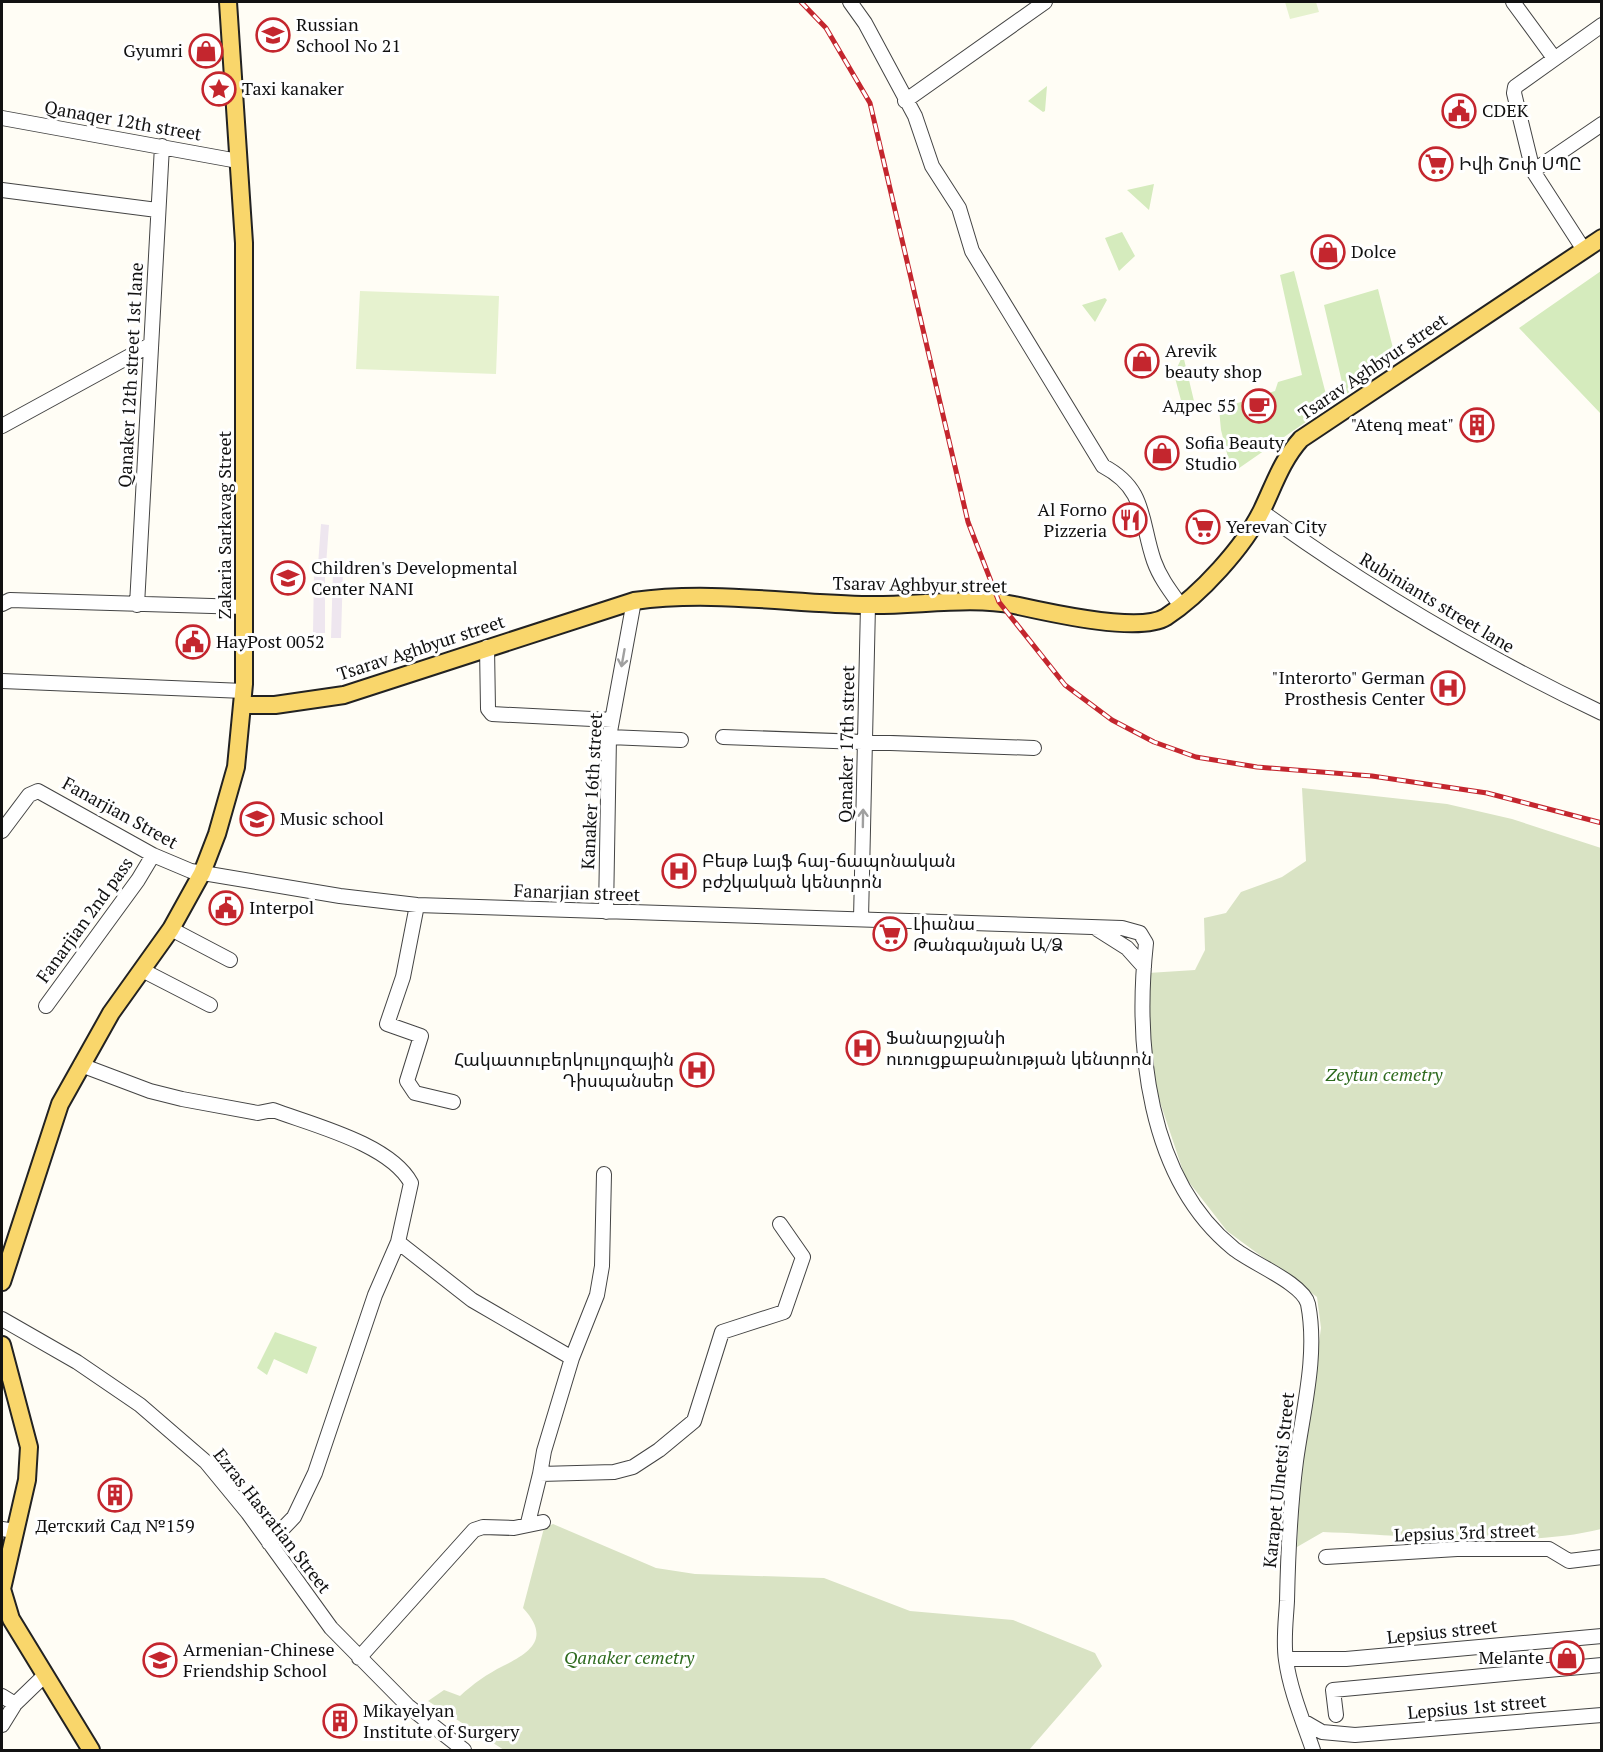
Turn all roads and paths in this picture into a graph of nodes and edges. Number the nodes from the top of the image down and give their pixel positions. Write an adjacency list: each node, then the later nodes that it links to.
1 (228, 2): 11 (main road, Zakaria Sarkavag Street)
2 (850, 2): 7 (street)
3 (1045, 2): 7 (street)
4 (1513, 2): 6 (street)
5 (1602, 25): 6 (street)
6 (1554, 58): 12 (street)
7 (905, 101): 24 (street)
8 (2, 117): 10 (street, Qanaqer 12th street)
9 (1602, 124): 12 (street)
10 (162, 146): 11 (street, Qanaqer 12th street); 14 (street, Qanaker 12th street 1st lane)
11 (238, 161): 25 (main road, Zakaria Sarkavag Street)
12 (1533, 171): 16 (street)
13 (2, 190): 14 (street)
14 (157, 210): 17 (street, Qanaker 12th street 1st lane)
15 (1602, 238): 16 (main road, Tsarav Aghbyur street)
16 (1584, 250): 19 (main road, Tsarav Aghbyur street)
17 (150, 345): 18 (street); 22 (street, Qanaker 12th street 1st lane)
18 (2, 425)
19 (1261, 512): 24 (main road, Tsarav Aghbyur street); 29 (street, Rubiniants street lane)
20 (634, 601): 23 (main road, Tsarav Aghbyur street); 26 (main road, Tsarav Aghbyur street); 30 (street, Kanaker 16th street, one-way to 30)
21 (2, 604): 22 (street)
22 (137, 605): 25 (street)
23 (868, 605): 24 (main road, Tsarav Aghbyur street); 34 (street, Qanaker 17th street)
24 (1181, 606)
25 (245, 607): 28 (main road, Zakaria Sarkavag Street)
26 (487, 647): 28 (main road, Tsarav Aghbyur street); 30 (street)
27 (2, 681): 28 (street, Tsarav Aghbyur street)
28 (244, 698): 38 (main road, Zakaria Sarkavag Street)
29 (1602, 713)
30 (612, 720): 31 (street, Kanaker 16th street)
31 (609, 736): 33 (street); 40 (street, Kanaker 16th street)
32 (723, 737): 34 (street)
33 (681, 740)
34 (865, 742): 35 (street); 41 (street, Qanaker 17th street, one-way to 34)
35 (1034, 748)
36 (2, 831): 37 (street, Fanarjian Street)
37 (153, 855): 38 (street, Fanarjian Street); 48 (street, Fanarjian 2nd pass)
38 (202, 873): 39 (street, Fanarjian street); 42 (main road, Zakaria Sarkavag Street)
39 (417, 905): 40 (street, Fanarjian street); 50 (street)
40 (606, 912): 41 (street, Fanarjian street)
41 (861, 919): 43 (street, Fanarjian street)
42 (171, 929): 44 (street); 46 (main road, Zakaria Sarkavag Street)
43 (1097, 929): 45 (street, Fanarjian street); 45 (street, Fanarjian street)
44 (230, 960)
45 (1144, 967): 54 (street, Fanarjian street)
46 (142, 970): 47 (street); 49 (main road, Zakaria Sarkavag Street)
47 (210, 1005)
48 (46, 1006)
49 (81, 1065): 53 (street); 55 (main road, Zakaria Sarkavag Street)
50 (453, 1102)
51 (604, 1174): 58 (street)
52 (780, 1224): 59 (street)
53 (398, 1242): 58 (street); 63 (street)
54 (1233, 1248): 69 (street, Karapet Ulnetsi Street)
55 (2, 1282)
56 (2, 1321): 63 (street, Ezras Hasratian Street); 79 (street, Ezras Hasratian Street)
57 (2, 1346): 62 (main road)
58 (572, 1358): 59 (street)
59 (540, 1474): 61 (street)
60 (543, 1522): 61 (street)
61 (528, 1523): 68 (street)
62 (8, 1530): 66 (main road)
63 (269, 1543): 68 (street, Ezras Hasratian Street)
64 (1326, 1557): 65 (street, Lepsius 3rd street)
65 (1602, 1557)
66 (2, 1589): 71 (main road)
67 (1602, 1636): 69 (street, Lepsius street)
68 (359, 1658): 80 (street, Ezras Hasratian Street)
69 (1286, 1659): 76 (street, Karapet Ulnetsi Street)
70 (1602, 1665): 74 (street)
71 (44, 1676): 73 (street); 78 (main road)
72 (2, 1696): 73 (street)
73 (15, 1704): 77 (street)
74 (1336, 1715)
75 (1602, 1715): 76 (street, Lepsius 1st street)
76 (1303, 1721): 81 (street, Karapet Ulnetsi Street)
77 (2, 1725)
78 (91, 1750)
79 (457, 1750)
80 (464, 1750)
81 (1313, 1750)

